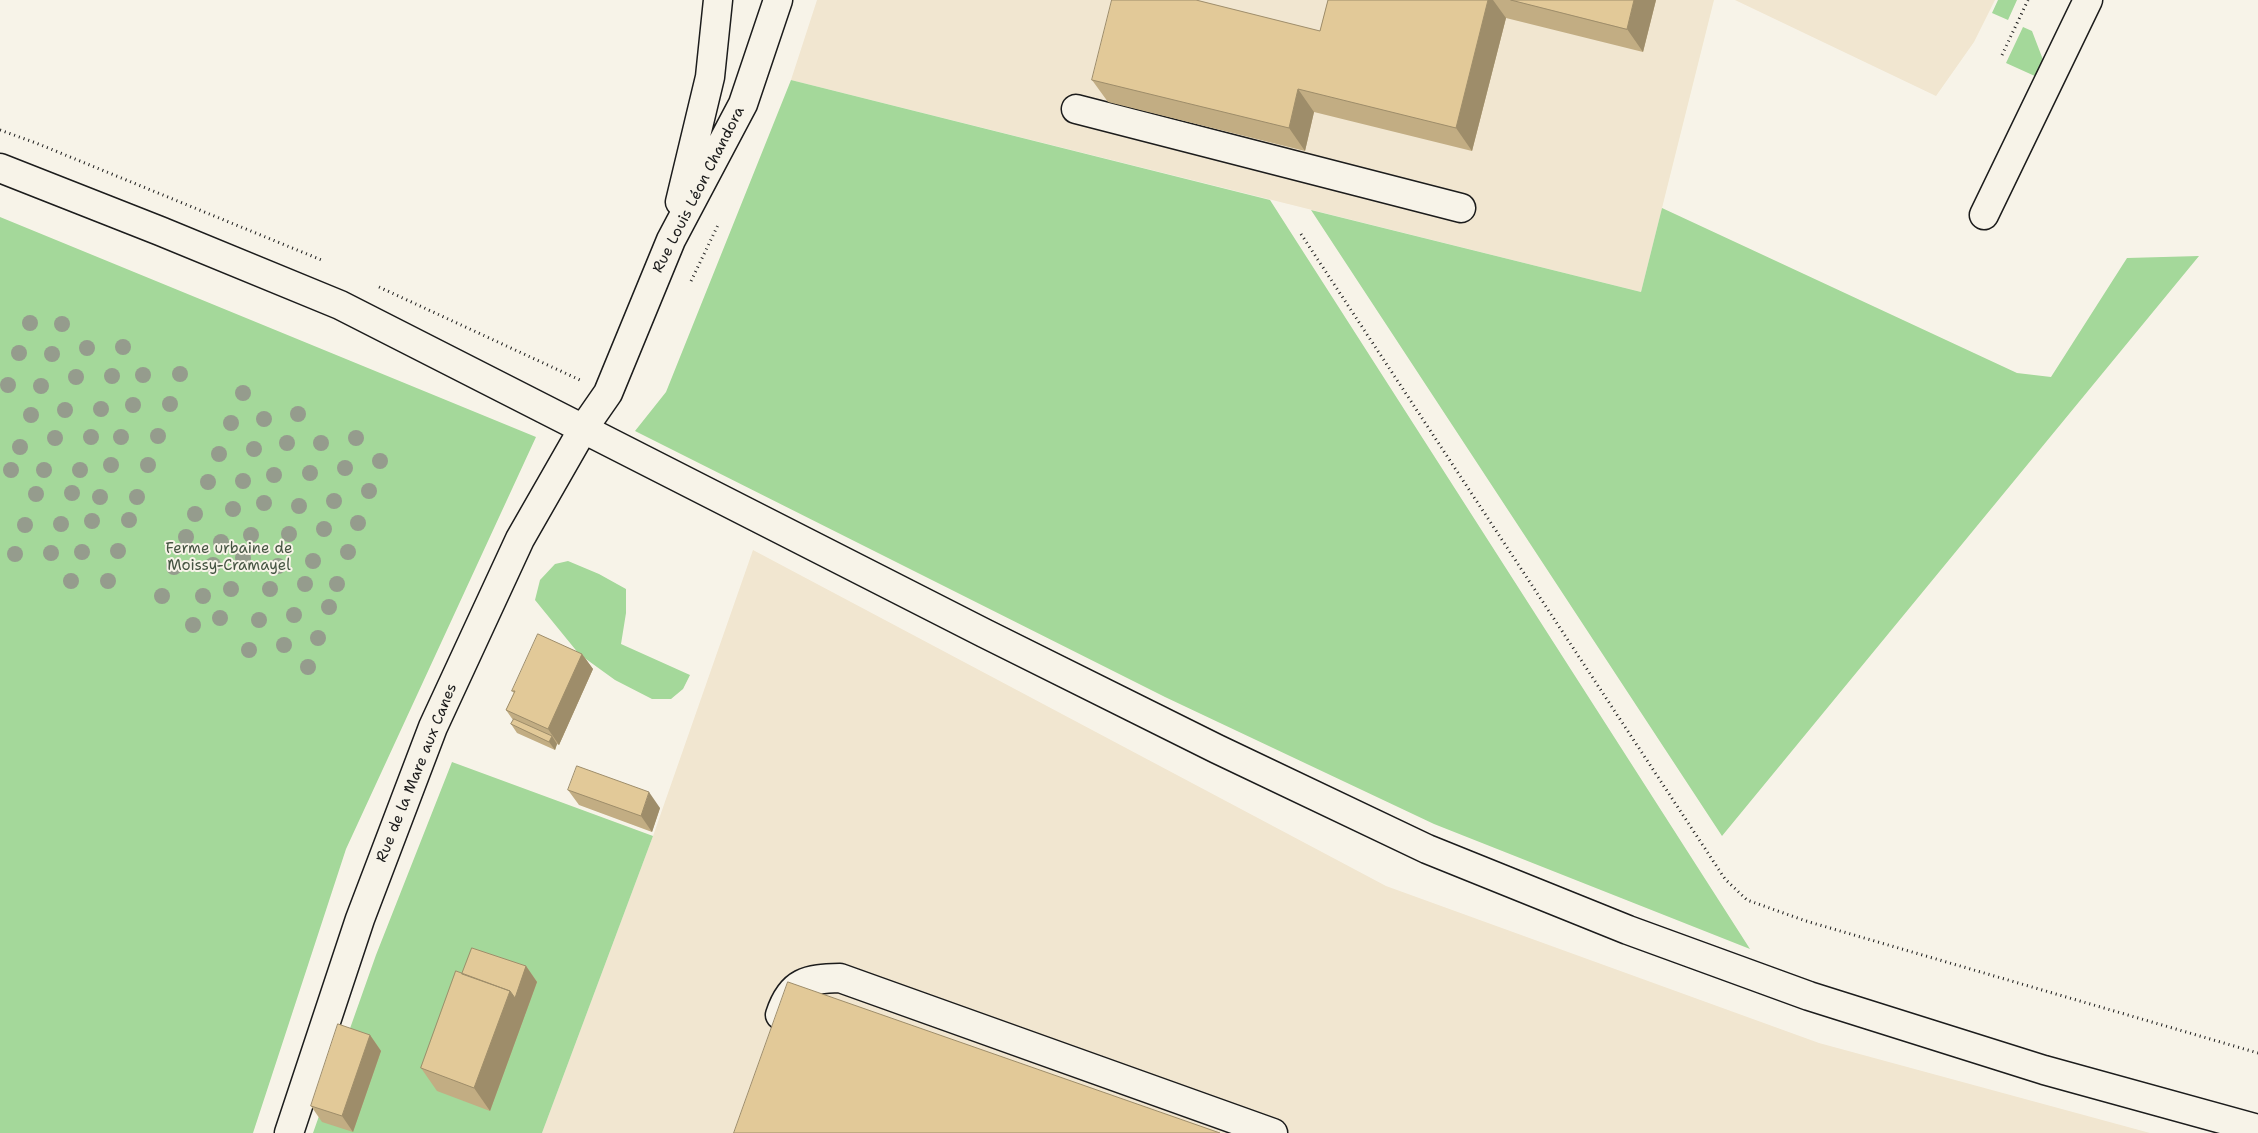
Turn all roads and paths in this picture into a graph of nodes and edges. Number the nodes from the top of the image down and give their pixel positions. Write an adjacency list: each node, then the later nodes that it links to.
1 (718, 0): 11 (street)
2 (778, 0): 11 (street, Rue Louis Léon Chandora)
3 (2028, 0): 5 (path)
4 (2088, 0): 9 (street)
5 (2002, 55)
6 (1076, 109): 8 (street)
7 (0, 168): 12 (street)
8 (1461, 208)
9 (1984, 215)
10 (1301, 234): 14 (path)
11 (671, 240): 12 (street, Rue Louis Léon Chandora)
12 (583, 429): 15 (street); 16 (street, Rue de la Mare aux Canes)
13 (770, 1043): 17 (street)
14 (2258, 1053)
15 (2258, 1129)
16 (289, 1133)
17 (1273, 1133)

